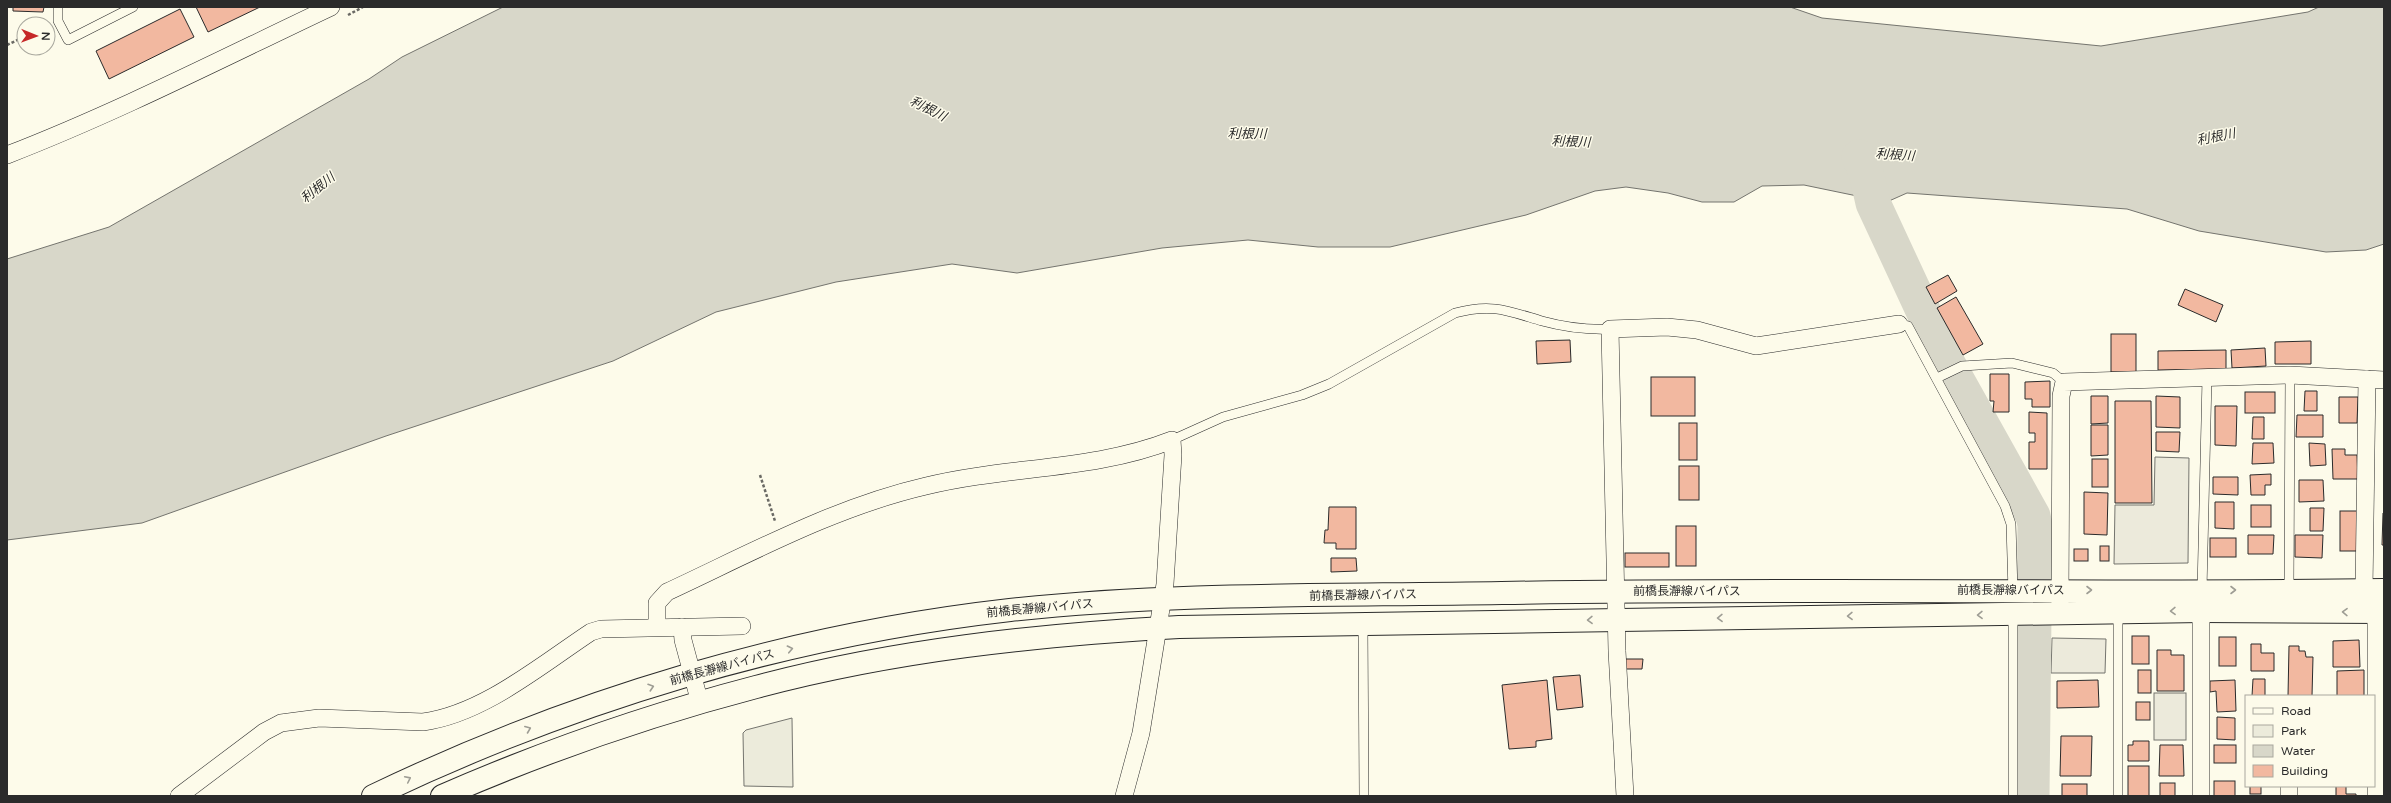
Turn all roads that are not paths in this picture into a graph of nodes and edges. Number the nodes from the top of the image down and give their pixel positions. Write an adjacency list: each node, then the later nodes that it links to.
1 (58, 7): 2 (lane)
2 (133, 7)
3 (331, 7): 4 (street)
4 (7, 155)
5 (1899, 324): 6 (street); 8 (lane)
6 (1610, 329): 12 (lane); 17 (street)
7 (2290, 375): 9 (street); 10 (street); 15 (lane)
8 (1937, 378): 11 (lane); 13 (lane)
9 (2207, 378): 11 (street); 19 (lane)
10 (2376, 380): 16 (street)
11 (2064, 382): 14 (street)
12 (1172, 440): 18 (street); 28 (street)
13 (2016, 590): 14 (main road, 前橋長瀞線バイパス); 17 (main road, 前橋長瀞線バイパス); 22 (lane)
14 (2055, 590): 19 (main road, 前橋長瀞線バイパス, one-way to 19); 23 (street)
15 (2289, 590): 16 (main road, 前橋長瀞線バイパス); 19 (main road, 前橋長瀞線バイパス, one-way to 15)
16 (2374, 590)
17 (1615, 591): 18 (main road, 前橋長瀞線バイパス); 24 (street)
18 (1162, 598): 29 (street); 30 (main road, 前橋長瀞線バイパス, one-way to 18)
19 (2202, 600): 20 (main road, 前橋長瀞線バイパス, one-way to 20); 21 (main road, 前橋長瀞線バイパス, one-way to 19); 41 (street)
20 (2118, 612): 23 (main road, 前橋長瀞線バイパス); 40 (lane)
21 (2380, 612): 32 (street)
22 (2016, 614): 23 (main road, 前橋長瀞線バイパス); 24 (main road, 前橋長瀞線バイパス, one-way to 24); 39 (lane)
23 (2055, 614)
24 (1616, 620): 25 (main road, 前橋長瀞線バイパス, one-way to 25); 38 (street)
25 (1363, 624): 29 (main road, 前橋長瀞線バイパス); 37 (lane)
26 (682, 626): 27 (street); 28 (street); 30 (street)
27 (742, 626)
28 (657, 627): 33 (street)
29 (1157, 628): 31 (main road, 前橋長瀞線バイパス); 36 (street)
30 (692, 674): 31 (street); 34 (main road, 前橋長瀞線バイパス, one-way to 30)
31 (700, 703): 35 (main road, 前橋長瀞線バイパス)
32 (2378, 719): 42 (street)
33 (179, 796)
34 (373, 796)
35 (442, 796)
36 (1124, 796)
37 (1364, 796)
38 (1625, 796)
39 (2012, 796)
40 (2118, 796)
41 (2201, 796)
42 (2376, 796)

